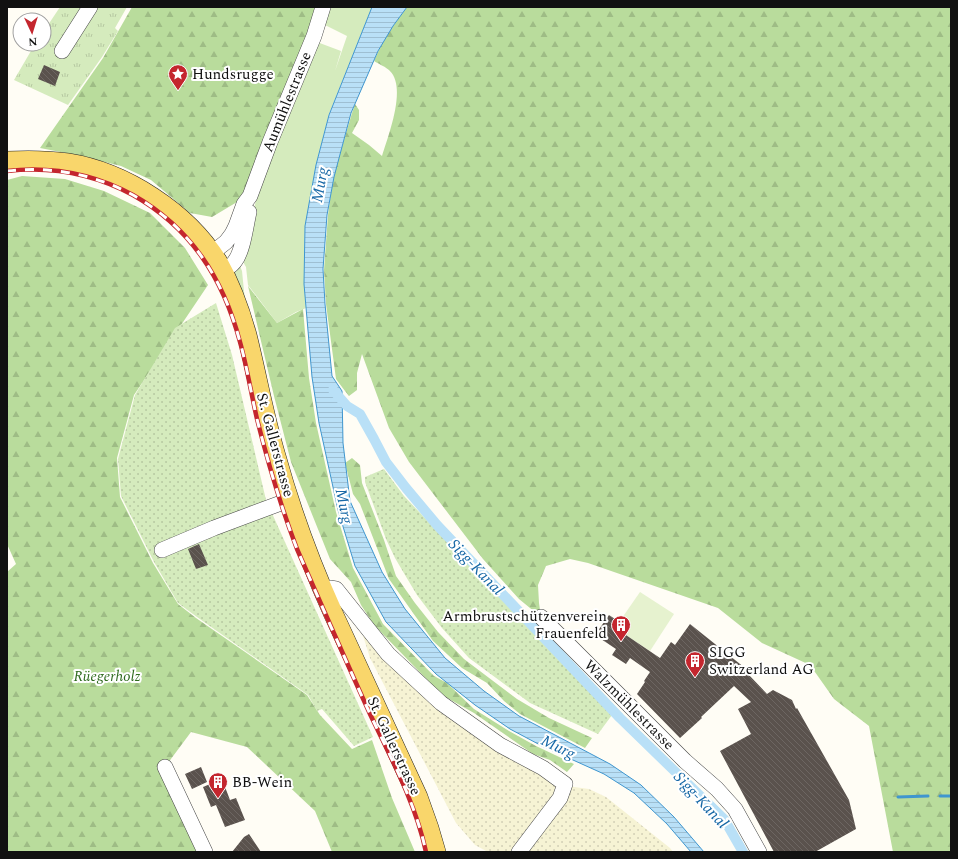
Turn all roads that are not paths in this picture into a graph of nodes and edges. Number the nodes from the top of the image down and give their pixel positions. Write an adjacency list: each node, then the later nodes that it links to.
1 (90, 7): 3 (street)
2 (323, 7): 5 (street, Aumühlestrasse)
3 (62, 51)
4 (7, 161): 6 (main road, St. Gallerstrasse)
5 (250, 196): 6 (street, Aumühlestrasse); 7 (street, Aumühlestrasse)
6 (212, 253): 7 (main road, St. Gallerstrasse)
7 (223, 271): 8 (main road, St. Gallerstrasse)
8 (289, 501): 9 (street); 10 (main road, St. Gallerstrasse)
9 (162, 550)
10 (323, 590): 14 (main road, St. Gallerstrasse); 15 (street)
11 (541, 616): 16 (street, Walzmühlestrasse)
12 (165, 767): 13 (street)
13 (205, 852)
14 (436, 852)
15 (519, 852)
16 (759, 852)

